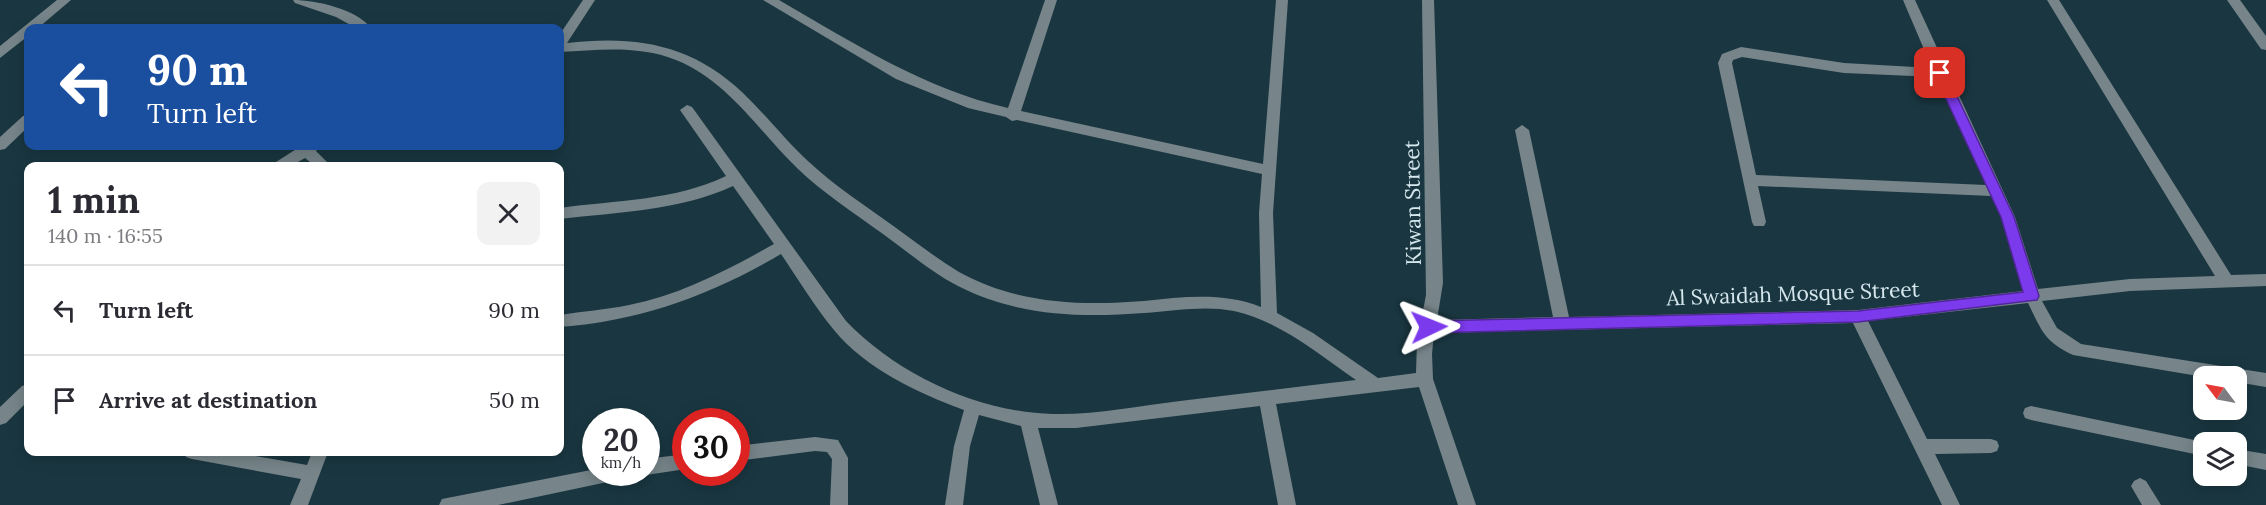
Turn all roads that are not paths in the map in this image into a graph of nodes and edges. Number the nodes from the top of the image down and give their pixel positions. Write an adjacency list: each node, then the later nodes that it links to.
1 (65, 0): 11 (street)
2 (299, 0): 12 (street)
3 (589, 0): 14 (street)
4 (769, 0): 20 (street)
5 (1051, 0): 20 (street)
6 (1282, 0): 28 (street)
7 (1428, 0): 42 (street, Kiwan Street)
8 (1909, 0): 18 (street)
9 (2053, 0): 36 (street)
10 (2233, 0): 15 (street)
11 (35, 24)
12 (358, 24)
13 (24, 33): 17 (street)
14 (564, 37)
15 (2266, 46)
16 (564, 47): 39 (street)
17 (0, 53)
18 (1940, 73): 30 (street); 31 (street)
19 (687, 110): 29 (street)
20 (1012, 116): 28 (street)
21 (24, 124): 23 (street)
22 (1522, 130): 41 (street)
23 (0, 145)
24 (307, 150): 26 (street)
25 (312, 150): 27 (street)
26 (287, 162)
27 (321, 162)
28 (1268, 170): 39 (street)
29 (736, 178): 32 (street); 34 (street)
30 (1750, 180): 31 (street); 33 (street)
31 (1996, 191): 37 (street)
32 (564, 213)
33 (1759, 222)
34 (784, 245): 40 (street); 48 (street)
35 (2266, 280): 36 (street, Al Swaidah Mosque Street)
36 (2227, 282): 37 (street, Al Swaidah Mosque Street)
37 (2032, 296): 38 (street, Al Swaidah Mosque Street); 44 (street)
38 (1858, 316): 41 (street, Al Swaidah Mosque Street); 53 (street)
39 (1269, 317): 45 (street)
40 (564, 320)
41 (1562, 323): 42 (street, Al Swaidah Mosque Street)
42 (1429, 327): 43 (street, Kiwan Street)
43 (1425, 379): 45 (street); 69 (street, Kiwan Street)
44 (2266, 380)
45 (1374, 384): 46 (street)
46 (1267, 398): 51 (street); 68 (street)
47 (22, 406): 50 (street)
48 (973, 408): 51 (street); 66 (street)
49 (2031, 413): 54 (street)
50 (0, 418)
51 (1028, 421): 67 (street)
52 (1991, 446): 53 (street)
53 (1922, 447): 70 (street)
54 (2193, 447)
55 (750, 452): 65 (street)
56 (216, 456): 60 (street)
57 (318, 456): 60 (street)
58 (2247, 458): 59 (street)
59 (2266, 462)
60 (311, 472): 63 (street)
61 (582, 479): 64 (street)
62 (2140, 486): 71 (street)
63 (299, 505)
64 (447, 505)
65 (839, 505)
66 (954, 505)
67 (1049, 505)
68 (1287, 505)
69 (1467, 505)
70 (1951, 505)
71 (2152, 505)

